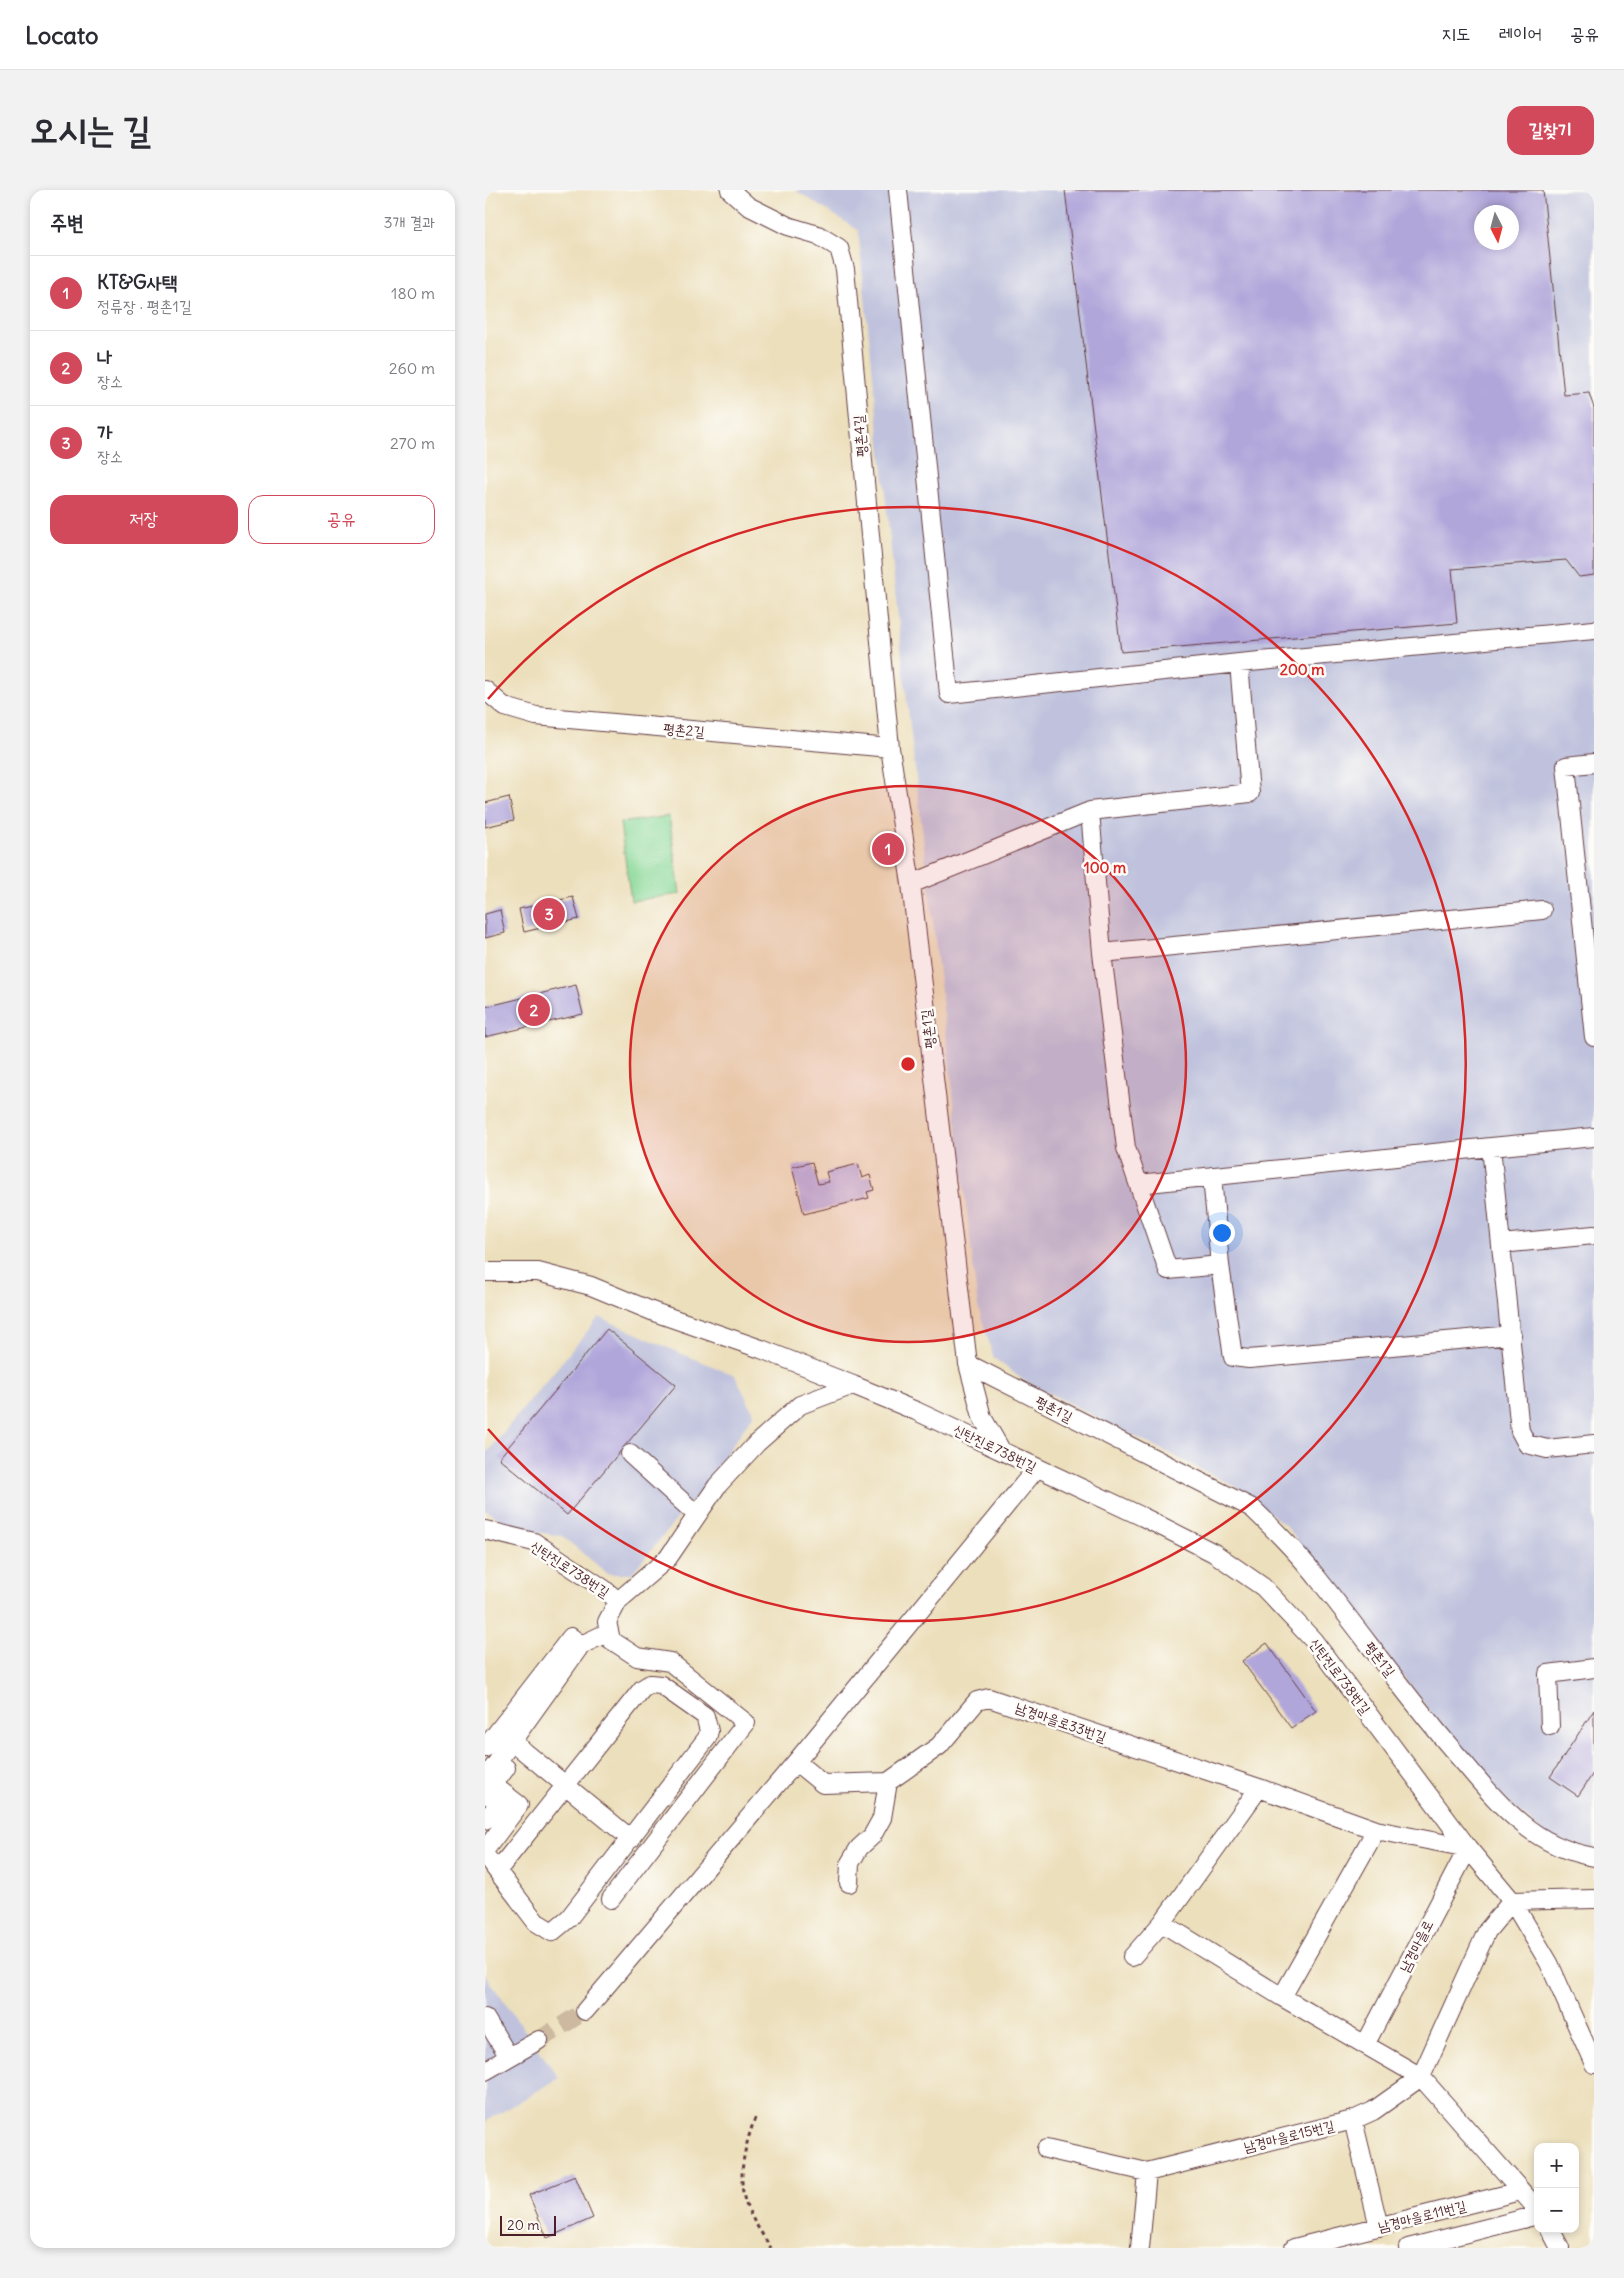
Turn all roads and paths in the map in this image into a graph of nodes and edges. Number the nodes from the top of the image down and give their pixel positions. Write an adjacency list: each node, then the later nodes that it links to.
1 (730, 190): 6 (street, 평촌4길)
2 (897, 190): 4 (street)
3 (1594, 630): 4 (street)
4 (1239, 663): 8 (street)
5 (485, 690): 6 (street, 평촌2길)
6 (890, 748): 9 (street, 평촌1길)
7 (1594, 763): 12 (street)
8 (1090, 811): 9 (street); 11 (street)
9 (911, 884): 22 (street, 평촌1길)
10 (1542, 910): 11 (street)
11 (1102, 953): 16 (street)
12 (1594, 1037)
13 (1594, 1137): 14 (street)
14 (1491, 1147): 15 (street); 18 (street)
15 (1212, 1176): 16 (street); 19 (street)
16 (1139, 1184): 19 (street)
17 (1594, 1234): 18 (street)
18 (1501, 1244): 21 (street)
19 (1221, 1265): 21 (street)
20 (485, 1272): 23 (street)
21 (1512, 1335): 24 (street)
22 (968, 1364): 25 (street); 49 (street, 평촌1길)
23 (853, 1385): 25 (street, 신탄진로738번길); 28 (street, 신탄진로738번길)
24 (1594, 1444)
25 (1001, 1450): 27 (street, 신탄진로738번길)
26 (630, 1454): 28 (street)
27 (1036, 1469): 37 (street); 46 (street, 신탄진로738번길)
28 (697, 1515): 30 (street, 신탄진로738번길)
29 (485, 1530): 30 (street, 신탄진로738번길)
30 (618, 1601): 31 (street)
31 (609, 1632): 32 (street); 53 (street)
32 (581, 1645): 35 (street); 36 (street)
33 (1594, 1668): 34 (street)
34 (1550, 1726)
35 (516, 1745): 38 (street); 40 (street); 47 (street)
36 (485, 1748)
37 (797, 1762): 39 (street); 58 (street)
38 (485, 1778)
39 (888, 1782): 41 (street, 남경마을로33번길); 51 (street)
40 (565, 1785): 45 (street); 45 (street); 50 (street)
41 (1259, 1788): 44 (street); 55 (street)
42 (485, 1793): 43 (street)
43 (485, 1820)
44 (1375, 1830): 46 (street); 57 (street)
45 (631, 1839): 50 (street)
46 (1469, 1848): 54 (street, 신탄진로738번길); 61 (street, 남경마을로)
47 (485, 1850)
48 (485, 1855): 50 (street)
49 (1594, 1857)
50 (498, 1870)
51 (849, 1883)
52 (1594, 1898): 54 (street)
53 (611, 1899)
54 (1512, 1901): 63 (street, 신탄진로738번길); 65 (street)
55 (1162, 1923): 56 (street); 57 (street)
56 (1132, 1957)
57 (1282, 1997): 61 (street)
58 (585, 2011)
59 (485, 2018): 62 (street)
60 (539, 2040): 62 (street)
61 (1365, 2044): 65 (street)
62 (509, 2057): 64 (street)
63 (1594, 2064)
64 (485, 2071)
65 (1421, 2077): 67 (street, 남경마을로15번길); 70 (street)
66 (755, 2118): 76 (path)
67 (1353, 2120): 69 (street, 남경마을로15번길); 73 (street)
68 (1046, 2149): 69 (street, 남경마을로15번길)
69 (1147, 2172): 77 (street)
70 (1520, 2191): 71 (street); 73 (street, 남경마을로11번길)
71 (1534, 2206)
72 (1534, 2216): 75 (street)
73 (1379, 2227): 78 (street, 남경마을로11번길)
74 (1552, 2233): 79 (street)
75 (1420, 2247)
76 (771, 2248)
77 (1141, 2248)
78 (1294, 2248)
79 (1561, 2248)

